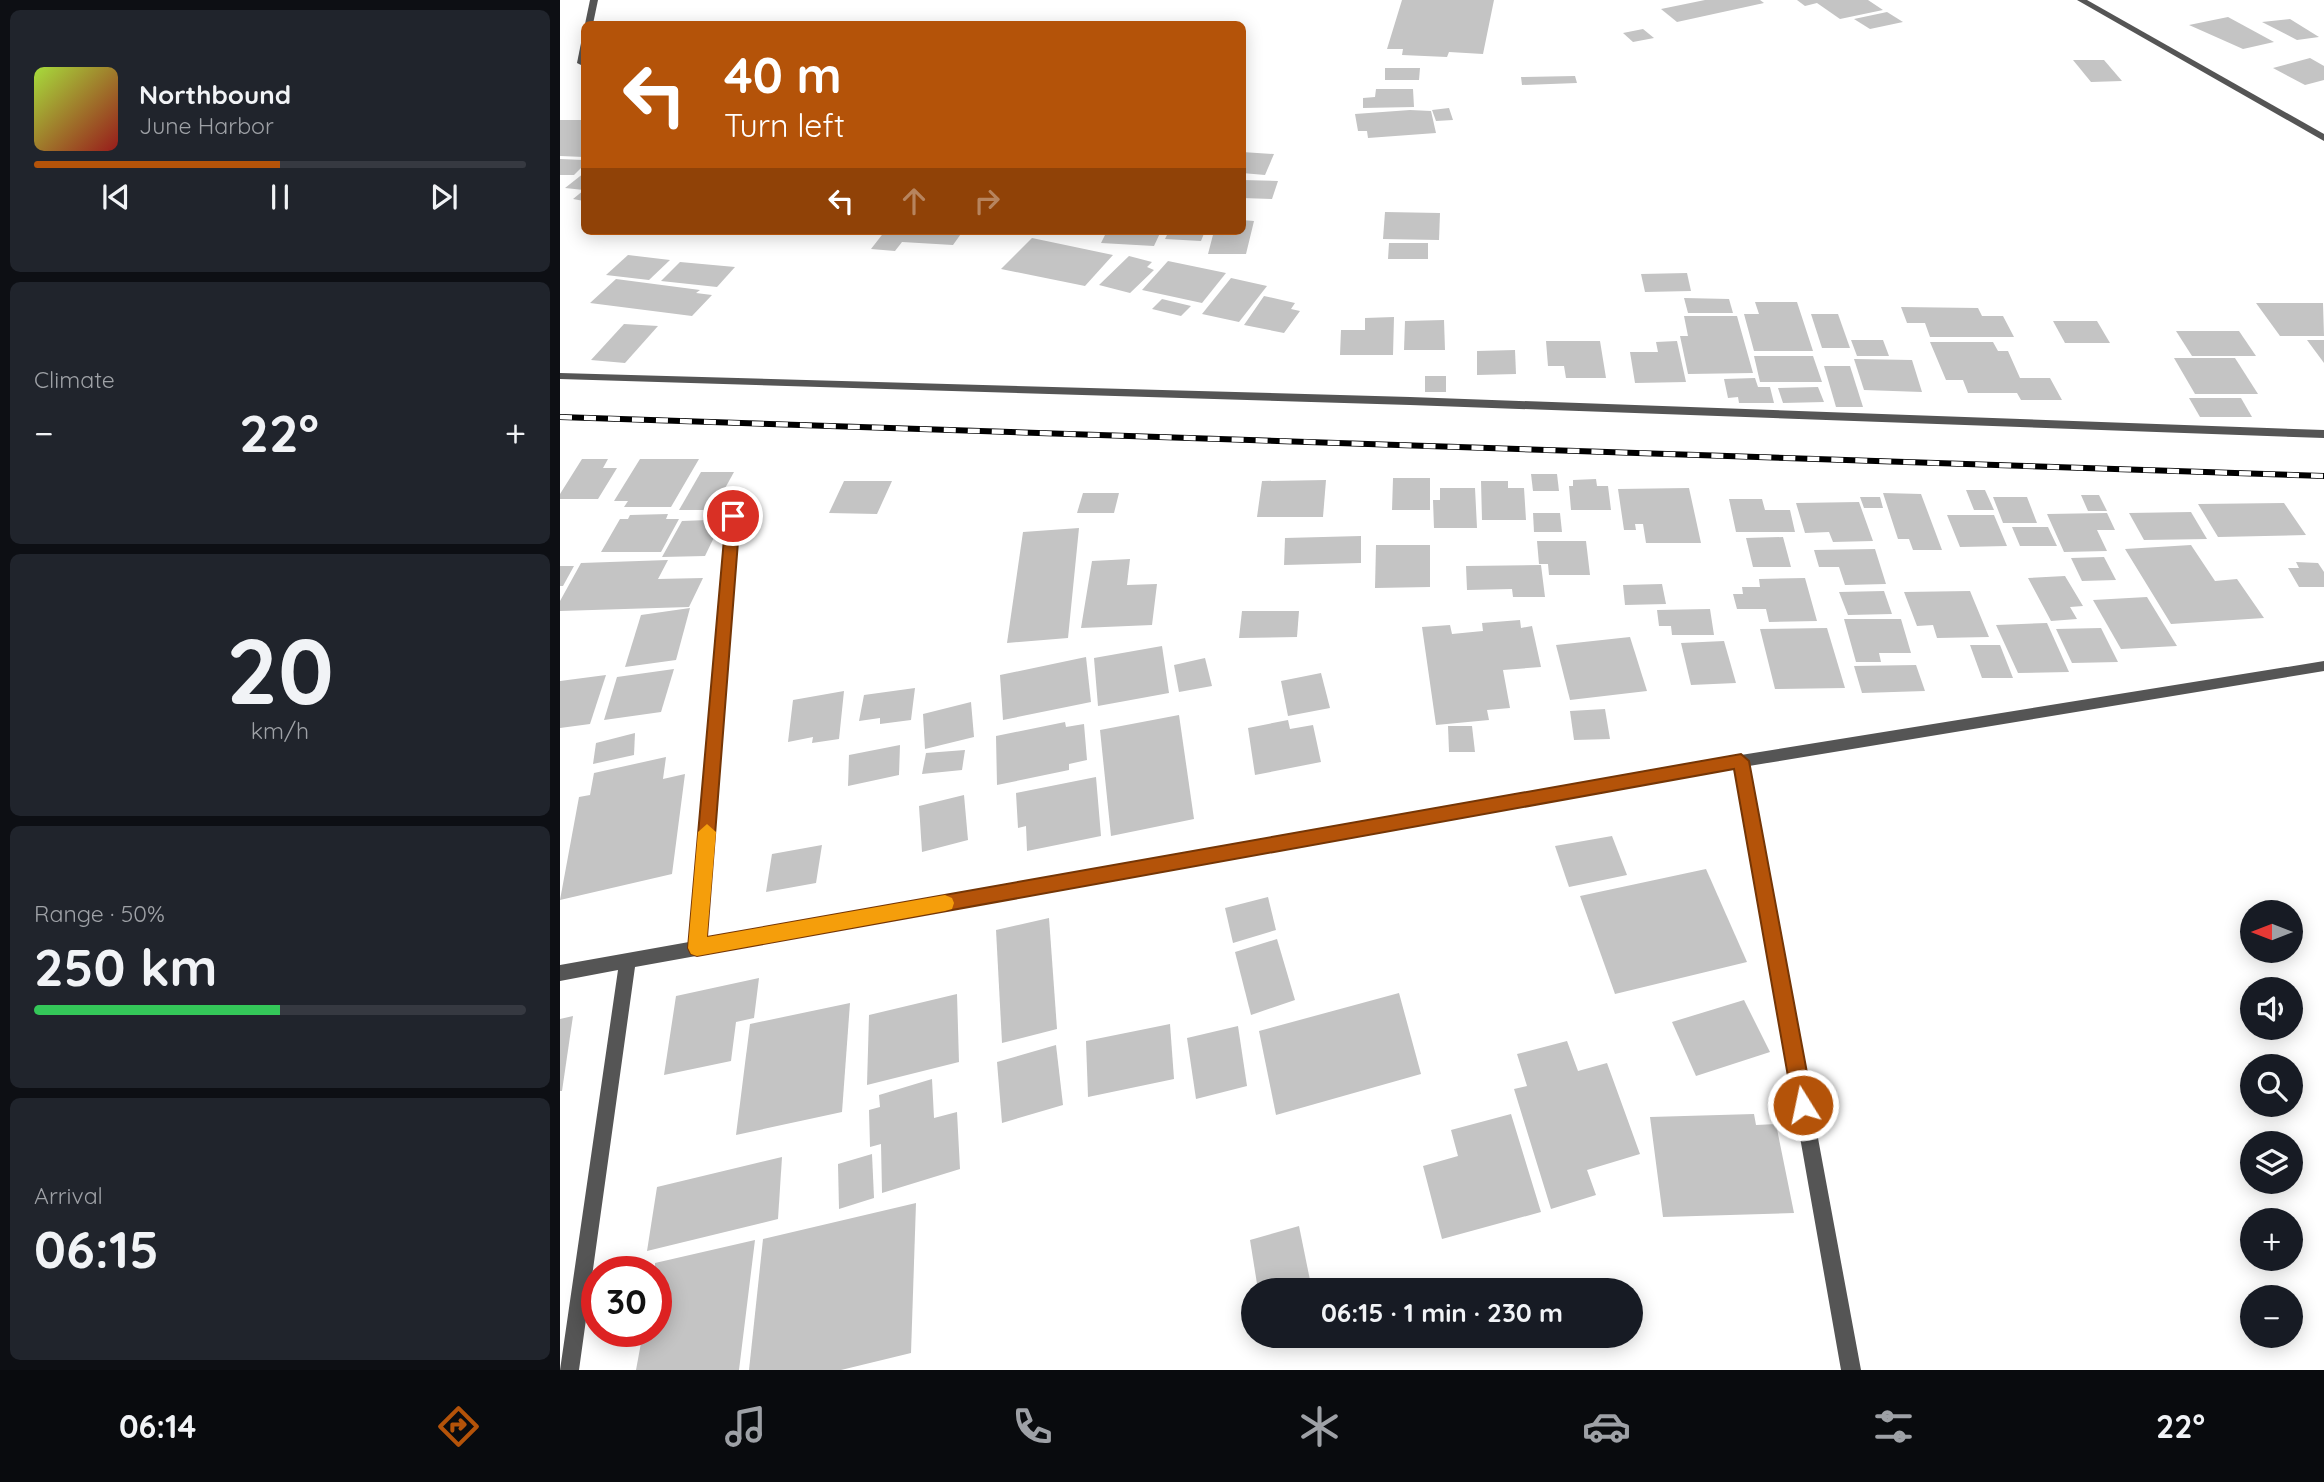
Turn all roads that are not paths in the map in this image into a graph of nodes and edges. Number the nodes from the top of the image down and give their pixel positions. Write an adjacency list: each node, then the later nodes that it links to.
1 (594, 0): 3 (street)
2 (2081, 0): 4 (street)
3 (590, 21)
4 (2319, 132): 5 (street)
5 (2324, 138)
6 (560, 376): 7 (street)
7 (2324, 434)
8 (733, 516): 11 (street)
9 (2324, 666): 10 (street)
10 (1741, 761): 11 (street); 15 (street)
11 (697, 948): 12 (street)
12 (628, 960): 13 (street); 14 (street)
13 (560, 973)
14 (569, 1370)
15 (1851, 1370)

